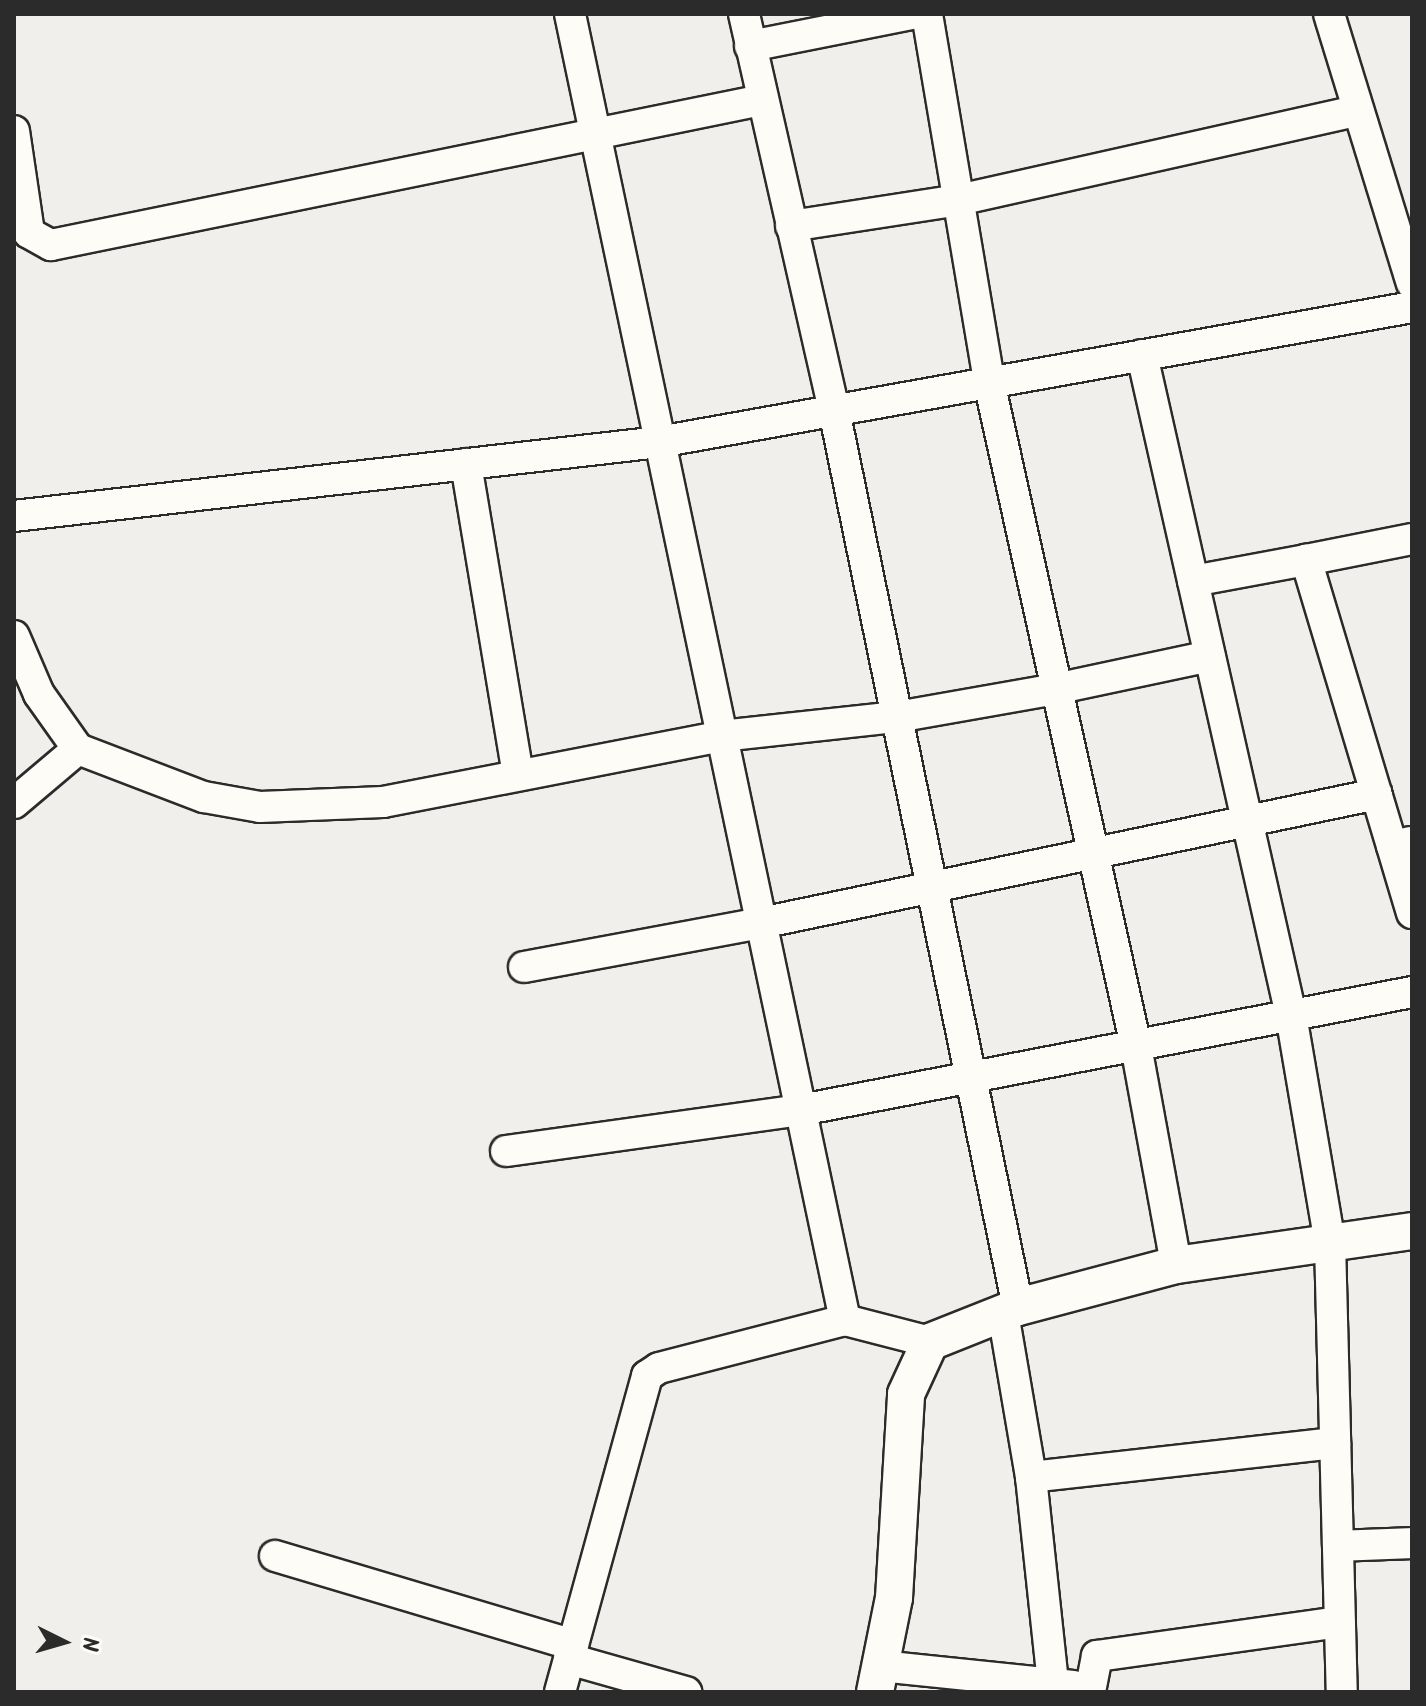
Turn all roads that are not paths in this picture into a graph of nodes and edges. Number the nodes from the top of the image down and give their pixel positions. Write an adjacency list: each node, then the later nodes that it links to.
1 (570, 14): 10 (street)
2 (744, 14): 6 (street)
3 (912, 14): 6 (street)
4 (927, 14): 11 (street)
5 (1329, 14): 8 (street)
6 (750, 46): 7 (street)
7 (762, 100): 10 (street); 13 (street)
8 (1356, 111): 11 (street); 12 (street)
9 (14, 131): 14 (street)
10 (594, 134): 14 (street); 20 (street)
11 (958, 200): 13 (street); 18 (street)
12 (1400, 211): 15 (street)
13 (791, 226): 19 (street)
14 (25, 246)
15 (1412, 284)
16 (1412, 307): 17 (street)
17 (1142, 355): 18 (street); 25 (street)
18 (989, 382): 19 (street); 28 (street)
19 (834, 410): 20 (street); 29 (street)
20 (659, 442): 21 (street); 30 (street)
21 (466, 464): 22 (street); 32 (street)
22 (14, 516)
23 (1412, 539): 24 (street)
24 (1306, 560): 25 (street); 33 (street)
25 (1193, 581): 27 (street)
26 (14, 636): 31 (street)
27 (1210, 656): 28 (street); 35 (street)
28 (1055, 689): 29 (street); 37 (street)
29 (897, 717): 30 (street); 38 (street)
30 (721, 736): 32 (street); 40 (street)
31 (78, 749): 32 (street); 34 (street)
32 (518, 774)
33 (1377, 794): 35 (street); 36 (street)
34 (14, 803)
35 (1248, 821): 37 (street); 43 (street)
36 (1402, 844): 39 (street)
37 (1090, 854): 38 (street); 44 (street)
38 (931, 886): 40 (street); 45 (street)
39 (1412, 913)
40 (761, 923): 41 (street); 46 (street)
41 (524, 967)
42 (1412, 992): 43 (street)
43 (1291, 1015): 44 (street); 49 (street)
44 (1136, 1046): 45 (street); 50 (street)
45 (971, 1078): 46 (street); 51 (street)
46 (801, 1110): 47 (street); 52 (street)
47 (506, 1151)
48 (1412, 1231): 49 (street)
49 (1330, 1243): 50 (street); 54 (street)
50 (1176, 1265): 51 (street)
51 (1011, 1310): 53 (street); 55 (street)
52 (845, 1320): 53 (street); 60 (street)
53 (930, 1342): 61 (street)
54 (1335, 1443): 55 (street); 57 (street)
55 (1031, 1477): 62 (street)
56 (1412, 1543): 57 (street)
57 (1338, 1546): 59 (street)
58 (275, 1556): 60 (street)
59 (1340, 1622): 63 (street); 66 (street)
60 (571, 1652): 64 (street); 65 (street)
61 (878, 1679): 62 (street)
62 (1053, 1684): 63 (street)
63 (1090, 1690)
64 (560, 1692)
65 (686, 1692)
66 (1342, 1692)

